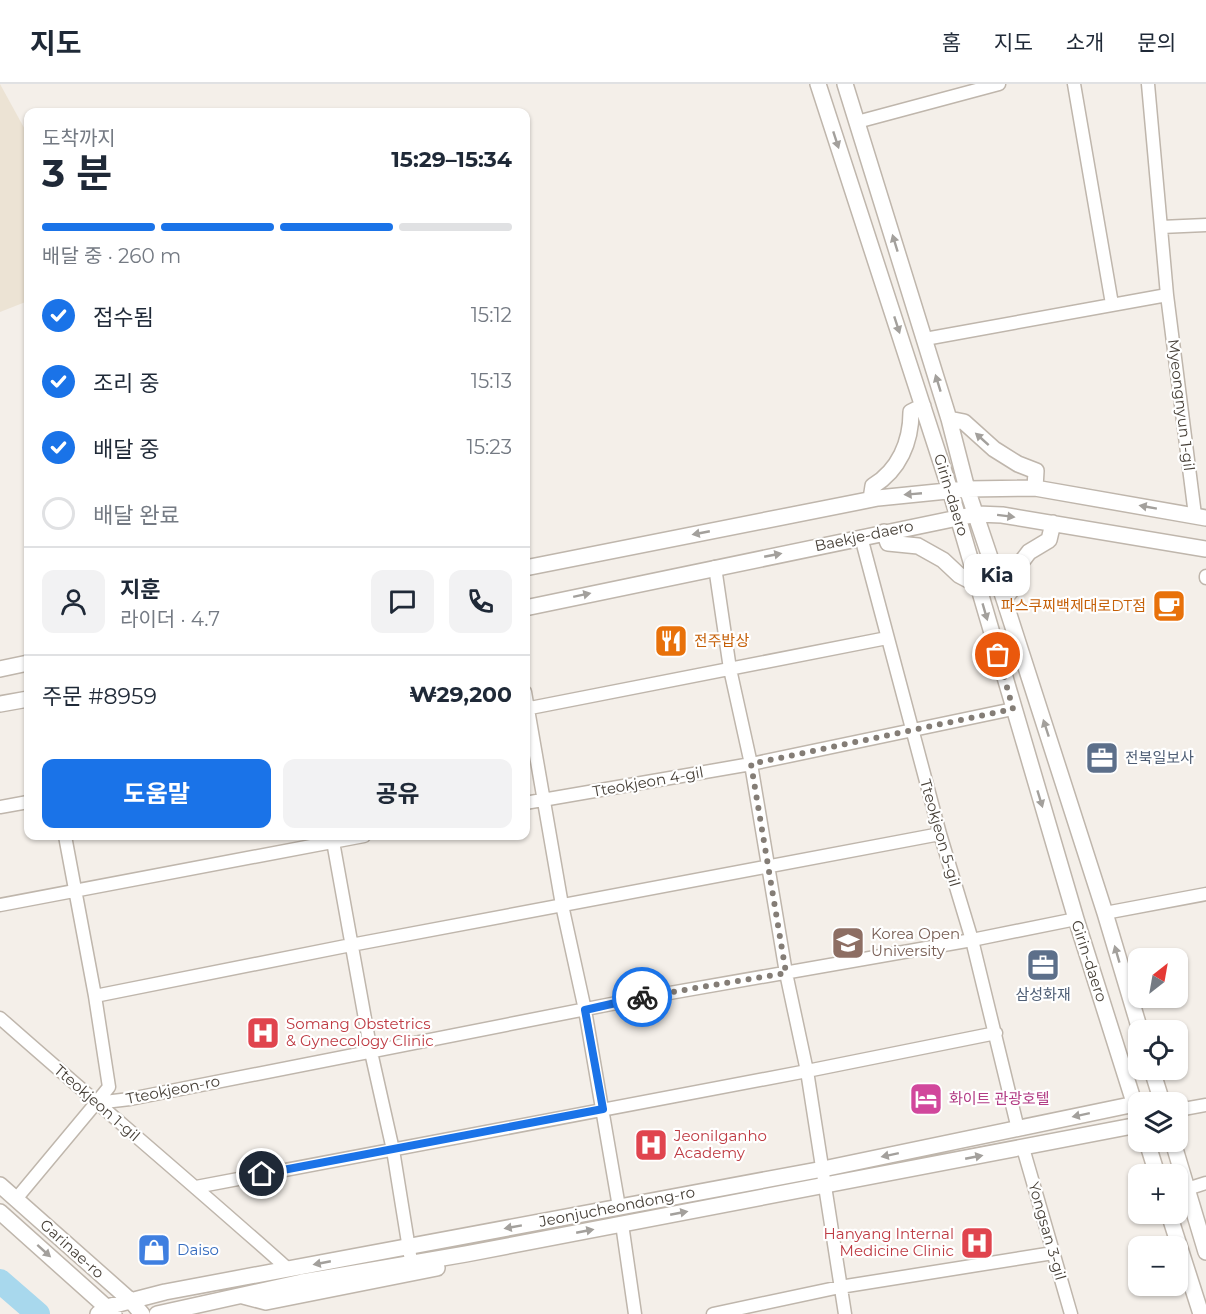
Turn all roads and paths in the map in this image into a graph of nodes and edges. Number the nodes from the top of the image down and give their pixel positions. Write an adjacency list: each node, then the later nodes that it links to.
1 (819, 84): 12 (street, Girin-daero, one-way to 12)
2 (845, 84): 6 (street, Girin-daero)
3 (999, 84): 6 (street)
4 (1074, 84): 10 (street)
5 (1148, 84): 8 (street, Myeongnyun 1-gil)
6 (857, 122): 11 (street, Girin-daero, one-way to 6)
7 (1206, 225): 8 (street)
8 (1161, 227): 9 (street, Myeongnyun 1-gil)
9 (1167, 295): 10 (street); 19 (street, Myeongnyun 1-gil)
10 (1112, 304): 11 (street)
11 (924, 339): 13 (street, Girin-daero, one-way to 11)
12 (923, 406): 16 (street, Girin-daero); 17 (street)
13 (949, 419): 14 (street, one-way to 13); 15 (street, Girin-daero)
14 (1035, 488): 15 (street, Baekje-daero); 19 (street, Baekje-daero, one-way to 14)
15 (967, 489): 16 (street, Baekje-daero); 18 (street, Girin-daero)
16 (950, 490): 17 (street, Baekje-daero, one-way to 17); 20 (street, Girin-daero)
17 (871, 499): 25 (street, Baekje-daero, one-way to 25)
18 (977, 514): 20 (street, Baekje-daero); 21 (street, Baekje-daero, one-way to 21); 28 (street, Girin-daero)
19 (1200, 517)
20 (958, 518): 22 (street, Baekje-daero); 27 (street, Girin-daero)
21 (1053, 523): 24 (street, Baekje-daero); 28 (street)
22 (884, 532): 23 (street, Baekje-daero); 27 (street)
23 (861, 537): 26 (street, Baekje-daero, one-way to 23); 30 (street, Tteokjeon 5-gil)
24 (1206, 549)
25 (530, 567)
26 (715, 567): 29 (street, Baekje-daero, one-way to 26); 33 (street)
27 (978, 585): 37 (street, Girin-daero, one-way to 37)
28 (1004, 599): 54 (street, Girin-daero, one-way to 28)
29 (530, 607)
30 (887, 638): 33 (street); 39 (street, Tteokjeon 5-gil)
31 (24, 664): 32 (street)
32 (0, 669)
33 (730, 669): 36 (street); 40 (street)
34 (24, 700): 35 (street)
35 (0, 704)
36 (530, 707)
37 (1013, 709): 39 (street, Tteokjeon 4-gil); 55 (street, Girin-daero, one-way to 55)
38 (530, 727): 41 (street)
39 (912, 732): 40 (street, Tteokjeon 4-gil); 45 (street, Tteokjeon 5-gil)
40 (751, 764): 41 (street, Tteokjeon 4-gil); 49 (street)
41 (545, 800): 42 (street, Tteokjeon 4-gil); 53 (street)
42 (530, 802)
43 (24, 803): 44 (street)
44 (0, 807)
45 (940, 834): 49 (street); 56 (street, Tteokjeon 5-gil)
46 (66, 840): 50 (street)
47 (327, 840): 50 (street)
48 (332, 840): 57 (street)
49 (770, 867): 53 (street); 58 (street)
50 (76, 890): 52 (street); 59 (street)
51 (1206, 894): 54 (street, Girin-daero)
52 (5, 903)
53 (562, 905): 57 (street); 60 (street)
54 (1105, 913): 62 (street, Girin-daero, one-way to 54)
55 (1076, 919): 56 (street); 66 (street, Girin-daero)
56 (972, 940): 58 (street); 63 (street, Tteokjeon 5-gil)
57 (351, 945): 59 (street); 64 (street)
58 (786, 973): 60 (street, Tteokjeon-ro); 65 (street)
59 (95, 996): 67 (street)
60 (585, 1010): 64 (street, Tteokjeon-ro); 69 (street)
61 (0, 1018): 67 (street, Tteokjeon 1-gil)
62 (1137, 1020)
63 (996, 1033): 65 (street); 73 (street, Tteokjeon 5-gil)
64 (371, 1052): 67 (street, Tteokjeon-ro); 75 (street)
65 (807, 1071): 69 (street); 76 (street)
66 (1132, 1092)
67 (96, 1103): 80 (street, Tteokjeon 1-gil); 83 (street)
68 (1206, 1106): 70 (street)
69 (603, 1109): 75 (street); 84 (street)
70 (1188, 1109)
71 (1128, 1110): 73 (street, Jeonjucheondong-ro, one-way to 73)
72 (1128, 1127): 74 (street, Jeonjucheondong-ro)
73 (1018, 1129): 76 (street, Jeonjucheondong-ro, one-way to 76)
74 (1023, 1148): 79 (street, Jeonjucheondong-ro, one-way to 74); 89 (street, Yongsan 3-gil)
75 (393, 1150): 80 (street); 90 (street)
76 (823, 1169): 79 (street); 84 (street, Jeonjucheondong-ro)
77 (1206, 1183): 81 (street)
78 (0, 1185): 83 (street, Garinae-ro)
79 (826, 1185): 86 (street, Jeonjucheondong-ro, one-way to 79); 93 (street)
80 (196, 1187): 92 (street, Tteokjeon 1-gil)
81 (1188, 1189)
82 (1188, 1192): 88 (street)
83 (16, 1199): 95 (street, Garinae-ro)
84 (619, 1207): 90 (street, Jeonjucheondong-ro, one-way to 90)
85 (0, 1212): 97 (street, Garinae-ro, one-way to 97)
86 (622, 1224): 91 (street, Jeonjucheondong-ro, one-way to 86); 100 (street)
87 (1172, 1224): 104 (street)
88 (1206, 1252)
89 (1053, 1253): 93 (street); 103 (street, Yongsan 3-gil)
90 (410, 1254): 91 (street, Jeonjucheondong-ro); 92 (street, Jeonjucheondong-ro, one-way to 92); 94 (street, Jeonjucheondong-ro)
91 (466, 1254): 94 (street)
92 (288, 1269): 95 (street, Jeonjucheondong-ro)
93 (840, 1287): 101 (street); 102 (street)
94 (240, 1295): 96 (street, Jeonjucheondong-ro)
95 (131, 1301): 97 (street, Jeonjucheondong-ro); 98 (street, Garinae-ro)
96 (204, 1308): 99 (street, Jeonjucheondong-ro)
97 (106, 1312)
98 (142, 1314)
99 (157, 1314)
100 (635, 1314)
101 (713, 1314)
102 (845, 1314)
103 (1071, 1314)
104 (1201, 1314)

